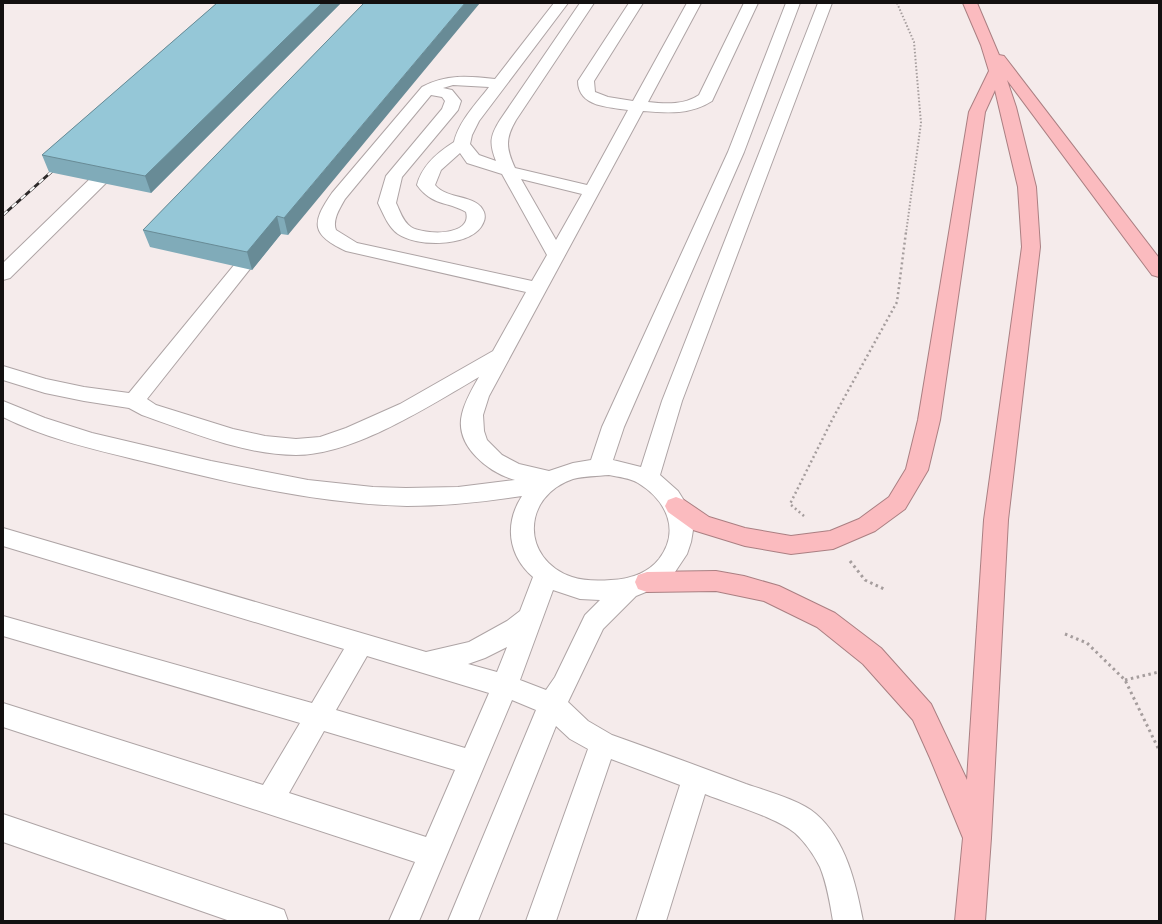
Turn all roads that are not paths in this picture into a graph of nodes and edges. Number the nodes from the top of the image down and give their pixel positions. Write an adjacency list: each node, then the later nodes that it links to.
1 (561, 3): 11 (lane)
2 (587, 3): 15 (lane)
3 (636, 3): 13 (lane)
4 (694, 3): 13 (lane)
5 (751, 3): 13 (lane)
6 (793, 3): 27 (lane)
7 (825, 3): 28 (lane)
8 (970, 3): 9 (highway)
9 (988, 46): 10 (highway); 20 (highway)
10 (996, 71): 30 (highway); 47 (highway)
11 (498, 84): 12 (lane); 14 (lane)
12 (427, 90): 14 (lane); 22 (lane)
13 (638, 106): 17 (lane)
14 (462, 144): 15 (lane)
15 (508, 171): 17 (lane); 19 (lane)
16 (101, 178): 21 (lane)
17 (592, 191): 19 (lane)
18 (259, 246): 25 (lane)
19 (556, 255): 22 (lane)
20 (1159, 271)
21 (3, 274)
22 (537, 288): 23 (lane)
23 (500, 356): 25 (lane); 29 (lane)
24 (3, 373): 25 (lane)
25 (134, 401)
26 (3, 408): 29 (lane)
27 (600, 467): 28 (lane); 29 (lane)
28 (648, 479): 30 (lane)
29 (548, 482): 32 (lane)
30 (676, 506): 33 (lane)
31 (3, 537): 36 (lane)
32 (546, 575): 33 (lane); 34 (lane)
33 (637, 586): 39 (lane); 47 (highway)
34 (530, 618): 37 (lane); 38 (lane)
35 (3, 626): 41 (lane)
36 (361, 643): 37 (lane); 41 (lane)
37 (426, 662): 38 (lane)
38 (506, 686): 39 (lane); 43 (lane)
39 (552, 704): 42 (lane); 51 (lane)
40 (3, 715): 45 (lane)
41 (319, 717): 43 (lane); 45 (lane)
42 (603, 744): 44 (lane); 52 (lane)
43 (473, 763): 48 (lane)
44 (696, 778): 53 (lane); 54 (lane)
45 (269, 801): 48 (lane)
46 (3, 828): 49 (lane)
47 (977, 838): 55 (highway)
48 (432, 853): 50 (lane)
49 (273, 921)
50 (404, 921)
51 (463, 921)
52 (541, 921)
53 (651, 921)
54 (848, 921)
55 (970, 921)

